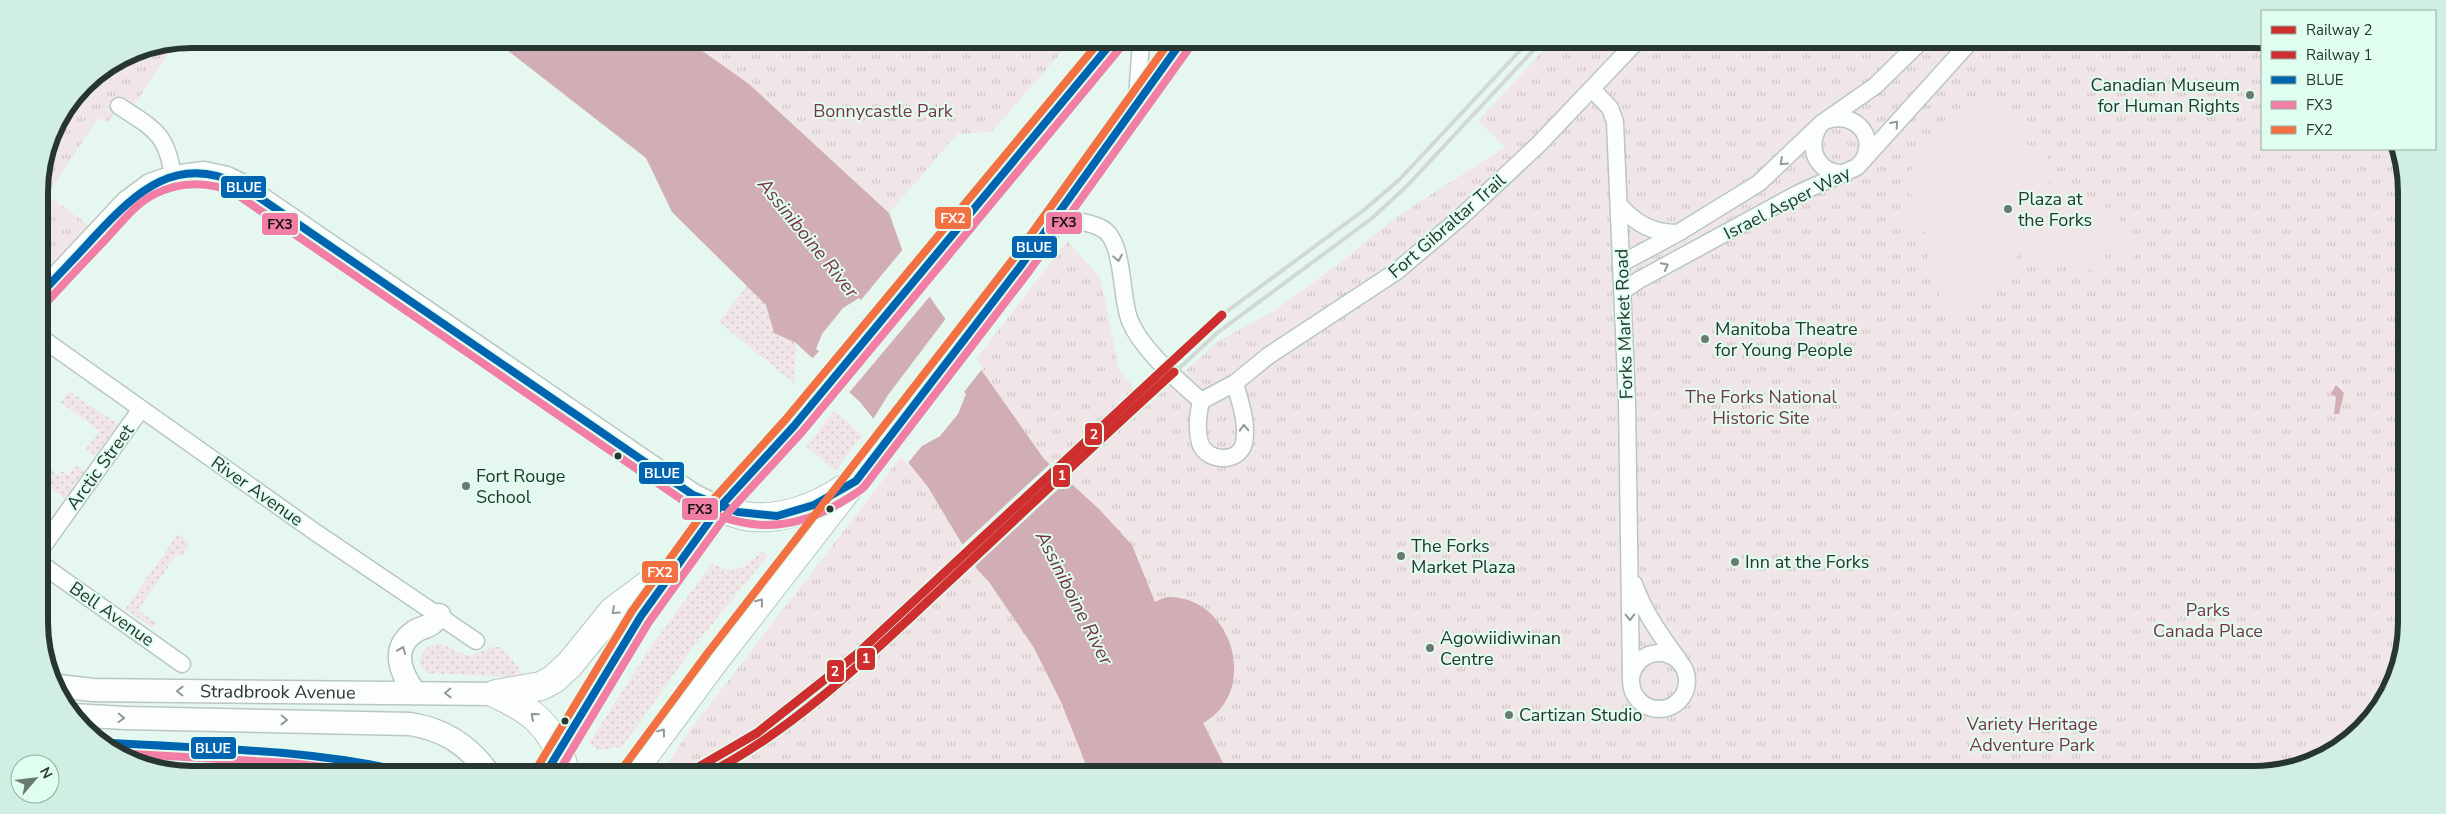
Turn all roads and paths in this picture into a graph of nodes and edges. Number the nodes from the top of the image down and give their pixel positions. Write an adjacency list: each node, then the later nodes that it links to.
1 (1107, 48): 25 (highway)
2 (1141, 48): 8 (street)
3 (1177, 48): 8 (highway)
4 (1628, 48): 7 (street, Fort Gibraltar Trail)
5 (1914, 48): 10 (street, Israel Asper Way)
6 (1965, 48): 11 (street, Israel Asper Way, one-way to 6)
7 (1592, 89): 14 (street, Forks Market Road); 21 (street, Fort Gibraltar Trail)
8 (1137, 104): 15 (highway)
9 (119, 106): 13 (street)
10 (1823, 124): 11 (street); 12 (street); 16 (street, Israel Asper Way, one-way to 16)
11 (1863, 161): 12 (street, Israel Asper Way)
12 (1849, 172): 19 (street, Israel Asper Way, one-way to 12)
13 (174, 177): 18 (main road); 25 (main road)
14 (1620, 206): 16 (street); 17 (street, Forks Market Road)
15 (1056, 217): 22 (street, one-way to 22); 24 (highway)
16 (1678, 233): 17 (street, Israel Asper Way)
17 (1622, 264): 19 (street, Forks Market Road)
18 (48, 286)
19 (1623, 291): 28 (street, Forks Market Road)
20 (48, 343): 23 (street, River Avenue)
21 (1235, 383): 22 (street, Fort Gibraltar Trail); 22 (street, one-way to 21)
22 (1202, 401)
23 (141, 409): 26 (street, Arctic Street); 30 (street, River Avenue)
24 (856, 481): 25 (highway); 41 (highway, one-way to 24)
25 (719, 508): 27 (highway)
26 (48, 540)
27 (682, 560): 37 (highway, one-way to 37); 39 (highway)
28 (1628, 568): 33 (street, Forks Market Road); 34 (street, Forks Market Road, one-way to 34)
29 (48, 569): 32 (street, Bell Avenue)
30 (439, 616): 31 (street, River Avenue); 36 (main road, one-way to 30)
31 (476, 641)
32 (182, 664)
33 (1682, 665): 34 (street); 34 (street)
34 (1631, 680)
35 (62, 686): 36 (main road, Stradbrook Avenue, one-way to 35)
36 (415, 693): 37 (main road, Stradbrook Avenue, one-way to 36)
37 (496, 694): 39 (highway, one-way to 37)
38 (82, 716): 40 (main road, Stradbrook Avenue, one-way to 40)
39 (557, 764)
40 (483, 766)
41 (637, 766)

